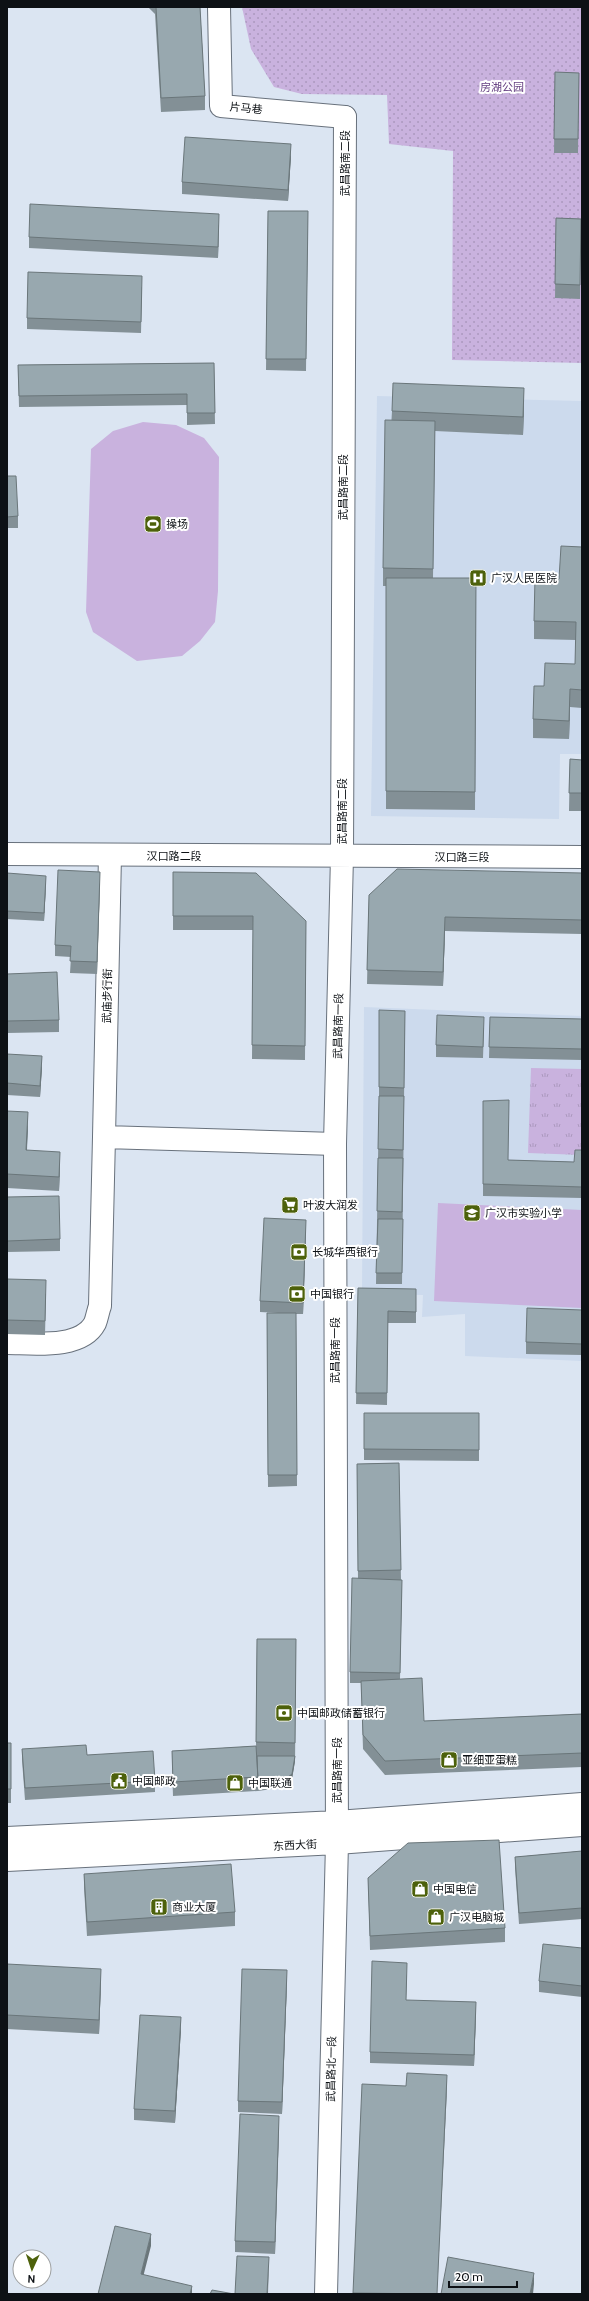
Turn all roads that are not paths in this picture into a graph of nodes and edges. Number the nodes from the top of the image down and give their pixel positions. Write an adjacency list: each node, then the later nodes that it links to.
1 (219, 7): 2 (street, 片马巷)
2 (345, 117): 5 (street, 武昌路南二段)
3 (7, 854): 4 (street, 汉口路二段)
4 (110, 855): 5 (street, 汉口路二段); 7 (street, 武庙步行街)
5 (342, 856): 6 (street, 汉口路三段); 8 (street, 武昌路南一段)
6 (582, 857)
7 (104, 1137): 8 (street); 9 (street, 武庙步行街)
8 (335, 1144): 12 (street, 武昌路南一段)
9 (7, 1343)
10 (582, 1804): 12 (street, 东西大街)
11 (582, 1825): 12 (street, 东西大街)
12 (337, 1833): 13 (street, 东西大街); 14 (street, 东西大街); 15 (street, 武昌路北一段)
13 (7, 1838)
14 (7, 1860)
15 (326, 2294)

